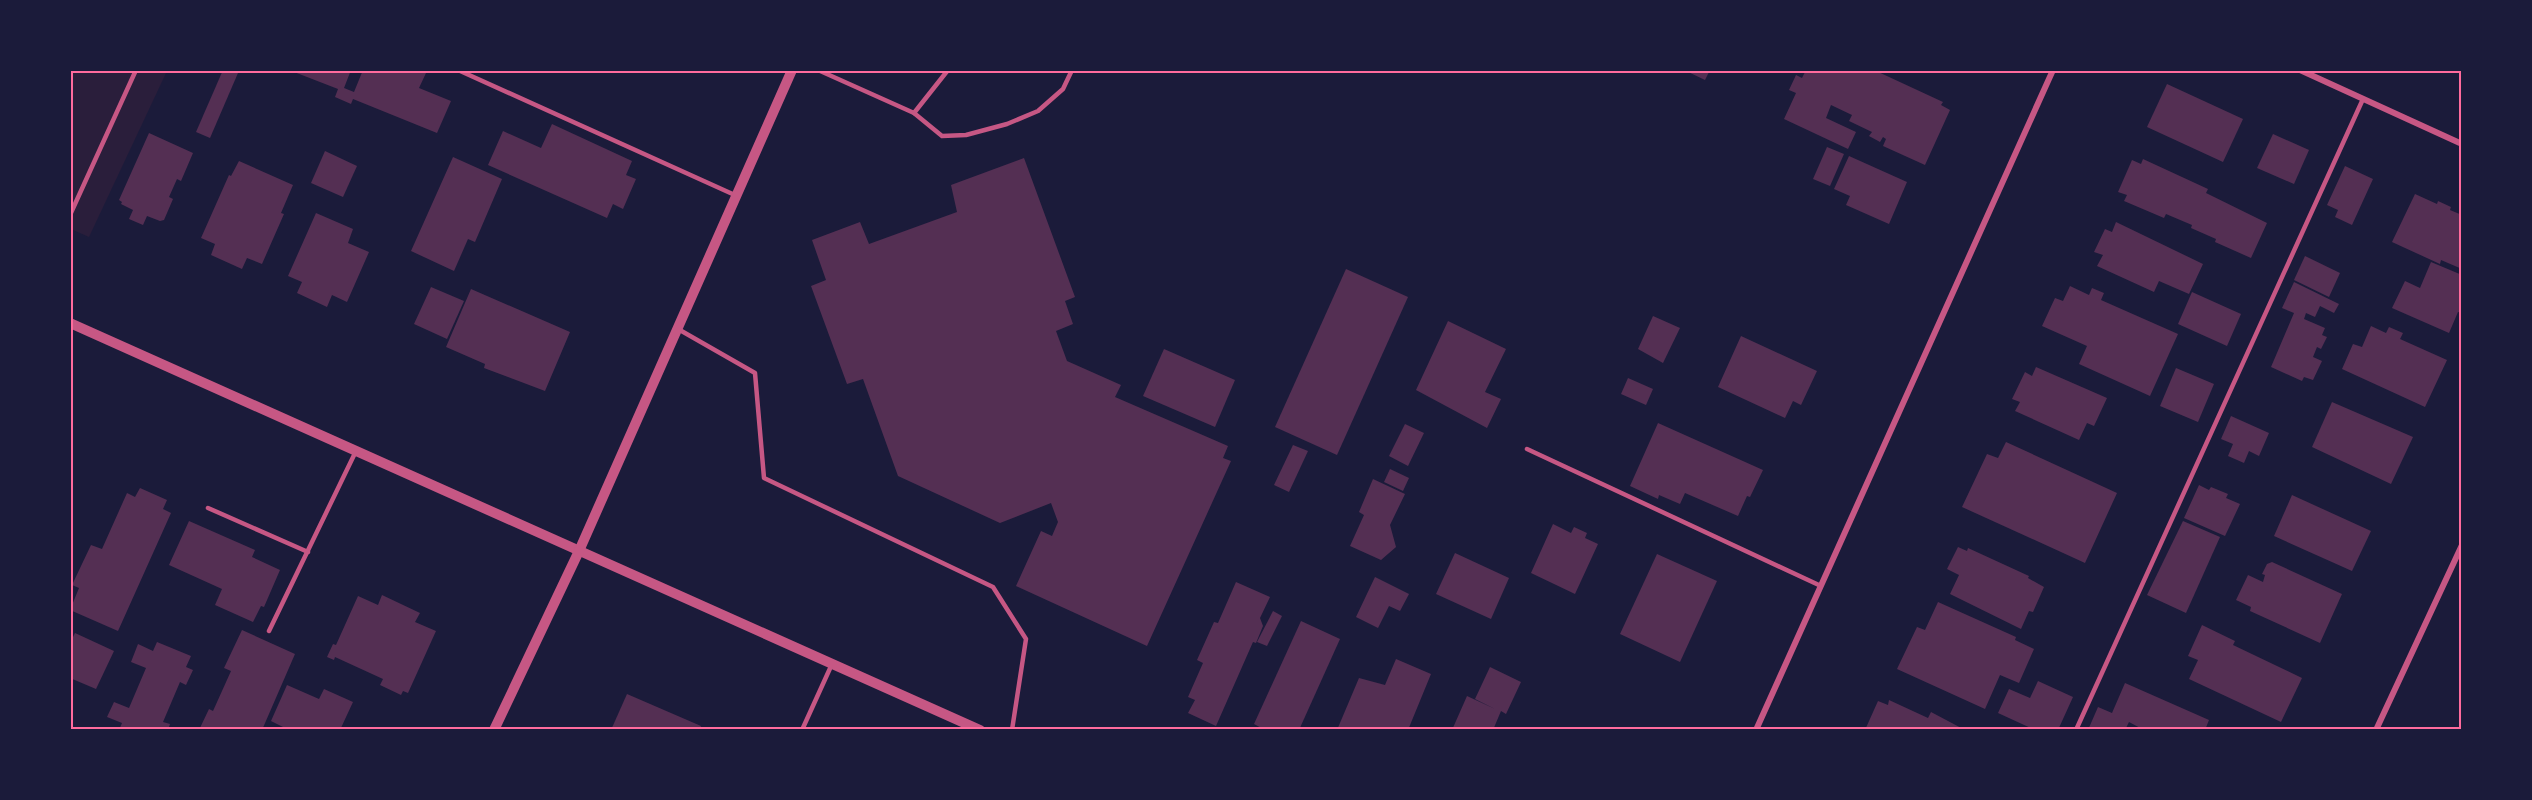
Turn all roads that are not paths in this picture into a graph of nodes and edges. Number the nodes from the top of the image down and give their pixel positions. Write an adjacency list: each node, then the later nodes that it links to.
1 (136, 70): 14 (lane)
2 (458, 70): 13 (lane)
3 (792, 70): 13 (street)
4 (818, 70): 11 (lane)
5 (948, 70): 11 (lane)
6 (1071, 70): 11 (lane)
7 (2053, 70): 23 (street)
8 (2300, 70): 9 (street)
9 (2311, 73): 10 (street)
10 (2363, 99): 12 (street); 31 (lane)
11 (914, 113)
12 (2462, 144)
13 (737, 196): 16 (street)
14 (70, 215)
15 (70, 323): 18 (street)
16 (678, 329): 21 (street); 29 (lane)
17 (1527, 449): 23 (lane)
18 (356, 451): 21 (street); 22 (lane)
19 (208, 508): 22 (lane)
20 (2462, 545): 32 (street)
21 (579, 551): 25 (street); 26 (street)
22 (308, 552): 24 (lane)
23 (1821, 586): 30 (street)
24 (269, 631)
25 (832, 664): 27 (lane); 28 (street)
26 (494, 729)
27 (802, 729)
28 (980, 729)
29 (1012, 729)
30 (1756, 729)
31 (2076, 729)
32 (2376, 729)

